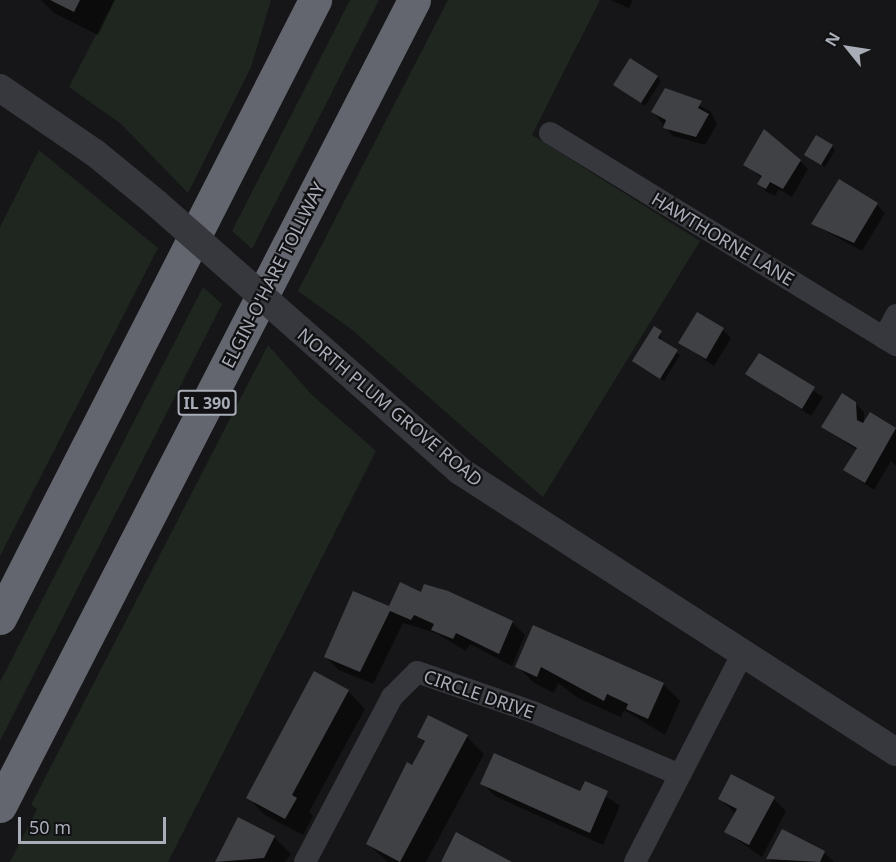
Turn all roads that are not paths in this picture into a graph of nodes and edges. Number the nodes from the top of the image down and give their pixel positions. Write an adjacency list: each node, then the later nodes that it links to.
1 (315, 0): 7 (highway)
2 (414, 0): 11 (highway, ELGIN-O'HARE TOLLWAY / IL 390)
3 (0, 88): 8 (street, NORTH PLUM GROVE ROAD, bridge)
4 (550, 133): 6 (street, HAWTHORNE LANE)
5 (896, 315): 6 (street)
6 (890, 341)
7 (0, 618)
8 (742, 655): 9 (street, NORTH PLUM GROVE ROAD); 10 (street)
9 (896, 752)
10 (680, 775): 12 (street, CIRCLE DRIVE); 13 (street)
11 (0, 806)
12 (305, 862)
13 (635, 862)

